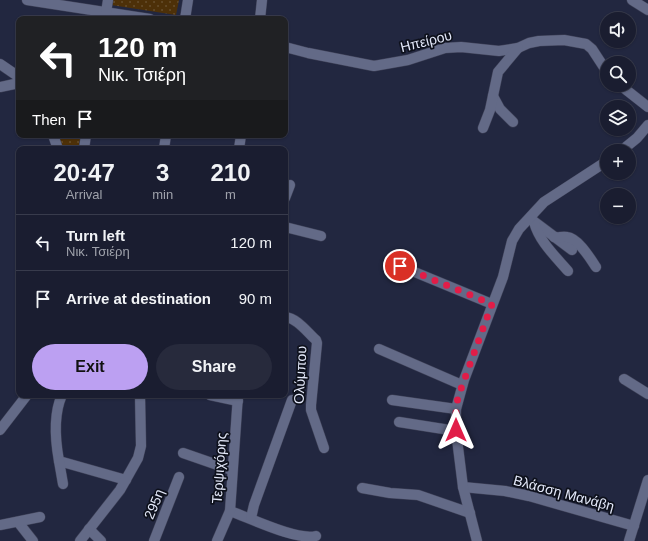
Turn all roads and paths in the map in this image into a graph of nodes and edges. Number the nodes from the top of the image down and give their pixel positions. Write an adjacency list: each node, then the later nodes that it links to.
1 (27, 0): 7 (street)
2 (108, 0): 7 (street)
3 (188, 0): 8 (street)
4 (262, 0): 9 (street)
5 (632, 0): 6 (street)
6 (648, 10)
7 (105, 16)
8 (185, 16)
9 (260, 16)
10 (288, 48): 11 (street, Ηπείρου)
11 (518, 48): 12 (street, Ηπείρου); 18 (street)
12 (600, 61)
13 (0, 64): 14 (street)
14 (16, 75)
15 (16, 84): 16 (street)
16 (0, 87)
17 (629, 92): 19 (street)
18 (493, 96): 20 (street); 22 (street)
19 (648, 106)
20 (513, 122)
21 (648, 125): 23 (street)
22 (483, 128)
23 (630, 144)
24 (600, 165): 27 (street)
25 (290, 185): 26 (street)
26 (288, 190)
27 (531, 219): 30 (street); 34 (street); 35 (street)
28 (288, 228): 29 (street)
29 (321, 236)
30 (554, 237): 31 (street); 33 (street)
31 (572, 250)
32 (400, 266): 35 (street)
33 (596, 267)
34 (568, 271)
35 (492, 304): 39 (street)
36 (288, 318): 51 (street, Ολύμπου)
37 (379, 349): 39 (street)
38 (624, 379): 40 (street)
39 (462, 385): 47 (street)
40 (648, 394)
41 (25, 398): 49 (street)
42 (61, 398): 53 (street)
43 (140, 398): 56 (street)
44 (238, 398): 54 (street, Τερψιχόρης)
45 (292, 400): 65 (street)
46 (392, 400): 47 (street)
47 (456, 409): 50 (street)
48 (399, 422): 50 (street)
49 (0, 430)
50 (456, 430): 59 (street)
51 (324, 448)
52 (183, 453): 54 (street)
53 (58, 461): 56 (street); 58 (street)
54 (232, 470): 62 (street, Τερψιχόρης)
55 (179, 478): 74 (street, 295η)
56 (126, 480): 69 (street)
57 (648, 480): 61 (street)
58 (63, 484)
59 (463, 487): 63 (street); 68 (street, Βλάσση Μανάβη)
60 (362, 488): 63 (street)
61 (644, 509): 68 (street)
62 (230, 510): 65 (street); 75 (street, Τερψιχόρης)
63 (470, 513): 76 (street)
64 (40, 517): 66 (street)
65 (251, 518): 70 (street)
66 (18, 522): 67 (street); 71 (street)
67 (0, 524)
68 (634, 526): 77 (street)
69 (89, 529): 72 (street); 73 (street)
70 (316, 536)
71 (33, 541)
72 (80, 541)
73 (101, 541)
74 (154, 541)
75 (217, 541)
76 (477, 541)
77 (629, 541)

